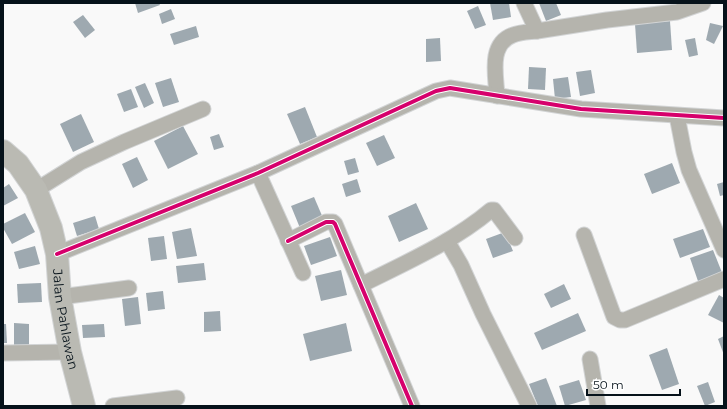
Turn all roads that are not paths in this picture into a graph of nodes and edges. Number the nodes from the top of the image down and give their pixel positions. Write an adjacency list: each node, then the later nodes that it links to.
1 (524, 3): 3 (street)
2 (703, 3): 3 (street)
3 (537, 31): 4 (street)
4 (497, 96): 6 (street); 9 (street)
5 (203, 109): 10 (street)
6 (677, 116): 7 (street); 15 (street)
7 (724, 118)
8 (3, 151): 10 (highway, Jalan Pahlawan)
9 (258, 173): 13 (street); 16 (street)
10 (36, 190): 16 (highway, Jalan Pahlawan)
11 (584, 235): 18 (street)
12 (515, 238): 14 (street)
13 (288, 241): 17 (street); 19 (street)
14 (447, 241): 19 (street); 29 (street)
15 (724, 250)
16 (57, 254): 21 (highway, Jalan Pahlawan)
17 (303, 273)
18 (724, 279)
19 (361, 285): 28 (street)
20 (129, 288): 21 (street)
21 (60, 297): 22 (highway, Jalan Pahlawan)
22 (70, 352): 23 (street); 26 (highway, Jalan Pahlawan)
23 (3, 353)
24 (590, 359): 30 (street)
25 (176, 398): 27 (street)
26 (84, 406)
27 (113, 406)
28 (412, 406)
29 (529, 406)
30 (598, 406)

